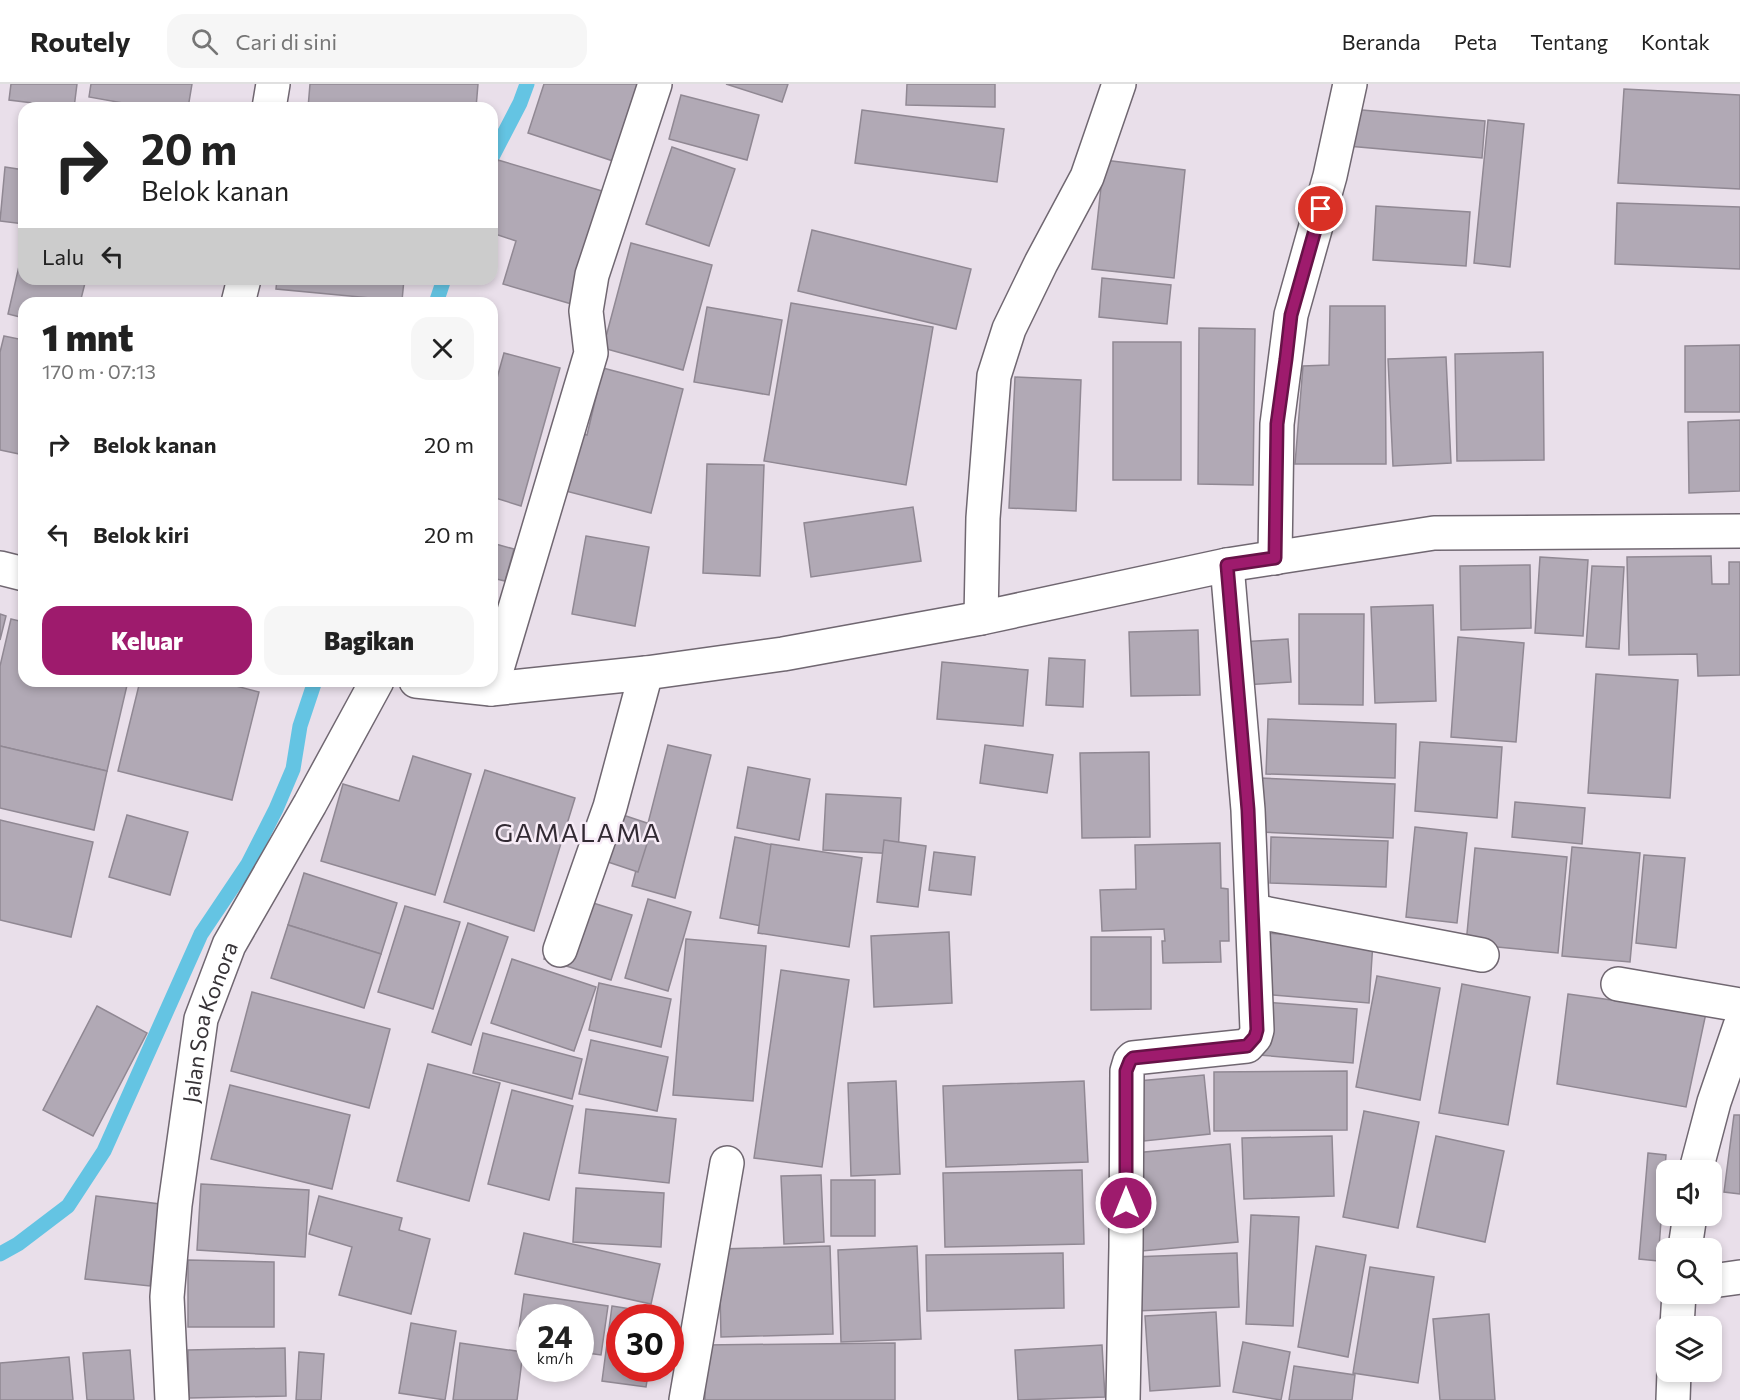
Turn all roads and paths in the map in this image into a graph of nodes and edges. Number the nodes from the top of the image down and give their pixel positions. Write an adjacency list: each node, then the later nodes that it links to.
1 (273, 84): 5 (street)
2 (655, 84): 12 (street)
3 (1119, 84): 11 (street)
4 (1350, 84): 7 (street)
5 (270, 102)
6 (1740, 531): 7 (street)
7 (1275, 558): 8 (street)
8 (1227, 565): 11 (street); 17 (street)
9 (0, 568): 10 (street)
10 (18, 572)
11 (981, 618): 13 (street)
12 (498, 665)
13 (646, 673): 16 (street); 18 (street)
14 (374, 687): 28 (street, Jalan Soa Konora)
15 (472, 687): 16 (street)
16 (491, 689)
17 (1253, 911): 19 (street); 30 (street)
18 (560, 950)
19 (1482, 955)
20 (1618, 984): 21 (street)
21 (1740, 1005)
22 (1740, 1026): 23 (street)
23 (1699, 1160)
24 (727, 1163): 29 (street)
25 (1740, 1277): 26 (street)
26 (1722, 1280)
27 (1674, 1382): 31 (street)
28 (172, 1400)
29 (686, 1400)
30 (1123, 1400)
31 (1673, 1400)

